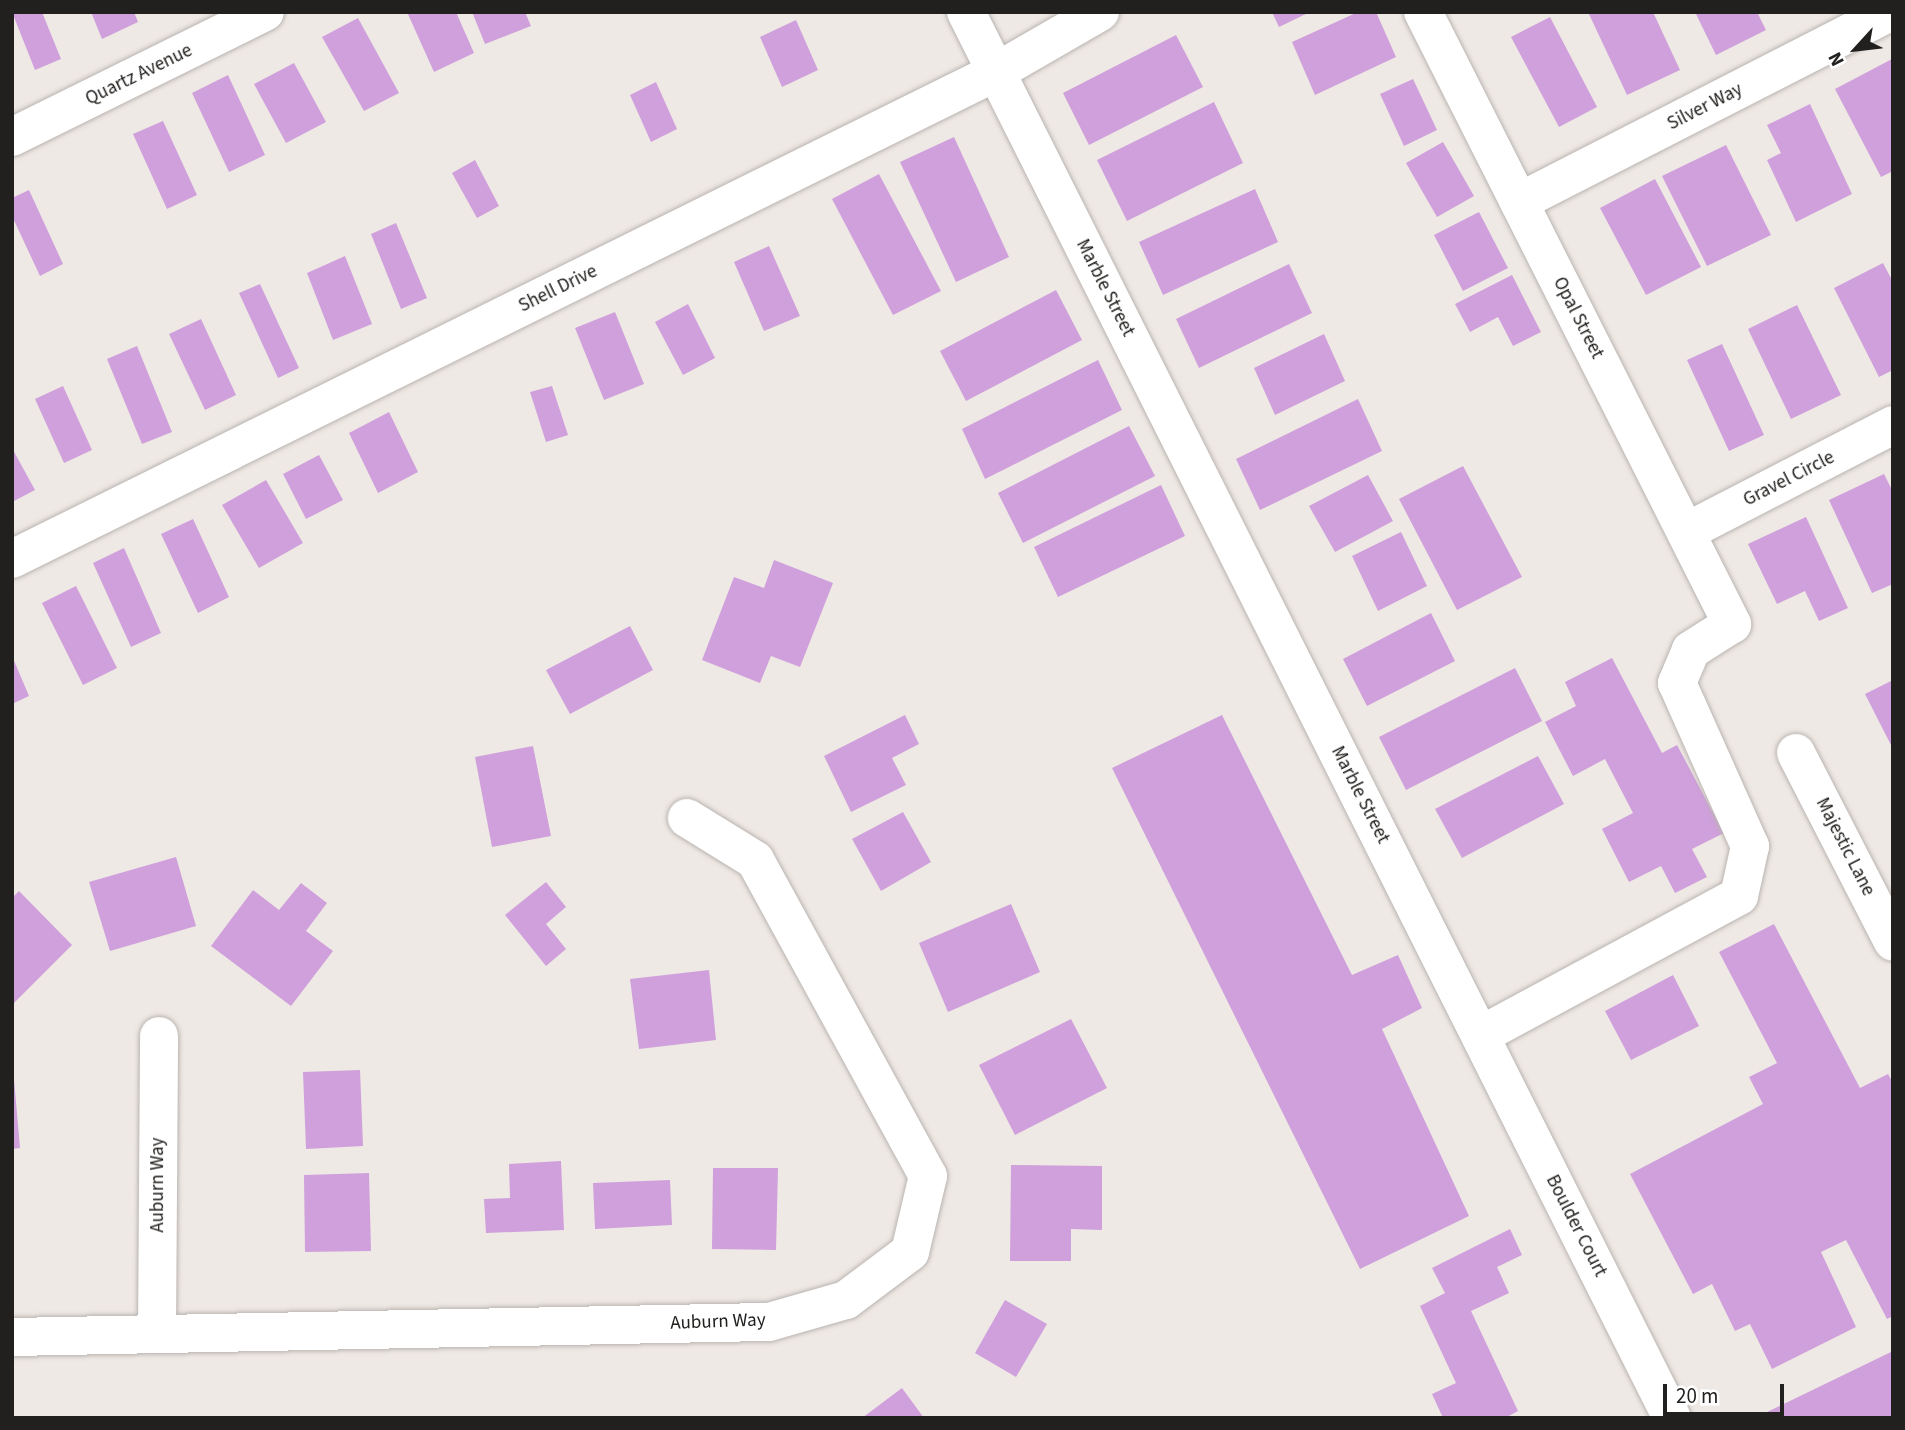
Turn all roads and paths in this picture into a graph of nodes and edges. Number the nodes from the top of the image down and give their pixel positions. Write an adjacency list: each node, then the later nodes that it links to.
1 (265, 12): 7 (street, Quartz Avenue)
2 (966, 12): 6 (street, Marble Street)
3 (1100, 12): 6 (street, Shell Drive)
4 (1423, 12): 8 (street, Opal Street)
5 (1891, 12): 8 (street, Silver Way)
6 (996, 72): 11 (street, Shell Drive); 16 (street, Marble Street)
7 (12, 137)
8 (1519, 202): 10 (street, Opal Street)
9 (1893, 425): 10 (street, Gravel Circle)
10 (1686, 532): 16 (street, Opal Street)
11 (12, 559)
12 (1796, 753): 14 (street, Majestic Lane)
13 (687, 818): 18 (street, Auburn Way)
14 (1883, 897): 15 (street, Majestic Lane)
15 (1893, 942)
16 (1480, 1035): 20 (street, Boulder Court)
17 (159, 1036): 18 (street, Auburn Way)
18 (157, 1334): 19 (street, Auburn Way)
19 (12, 1337)
20 (1672, 1418)

